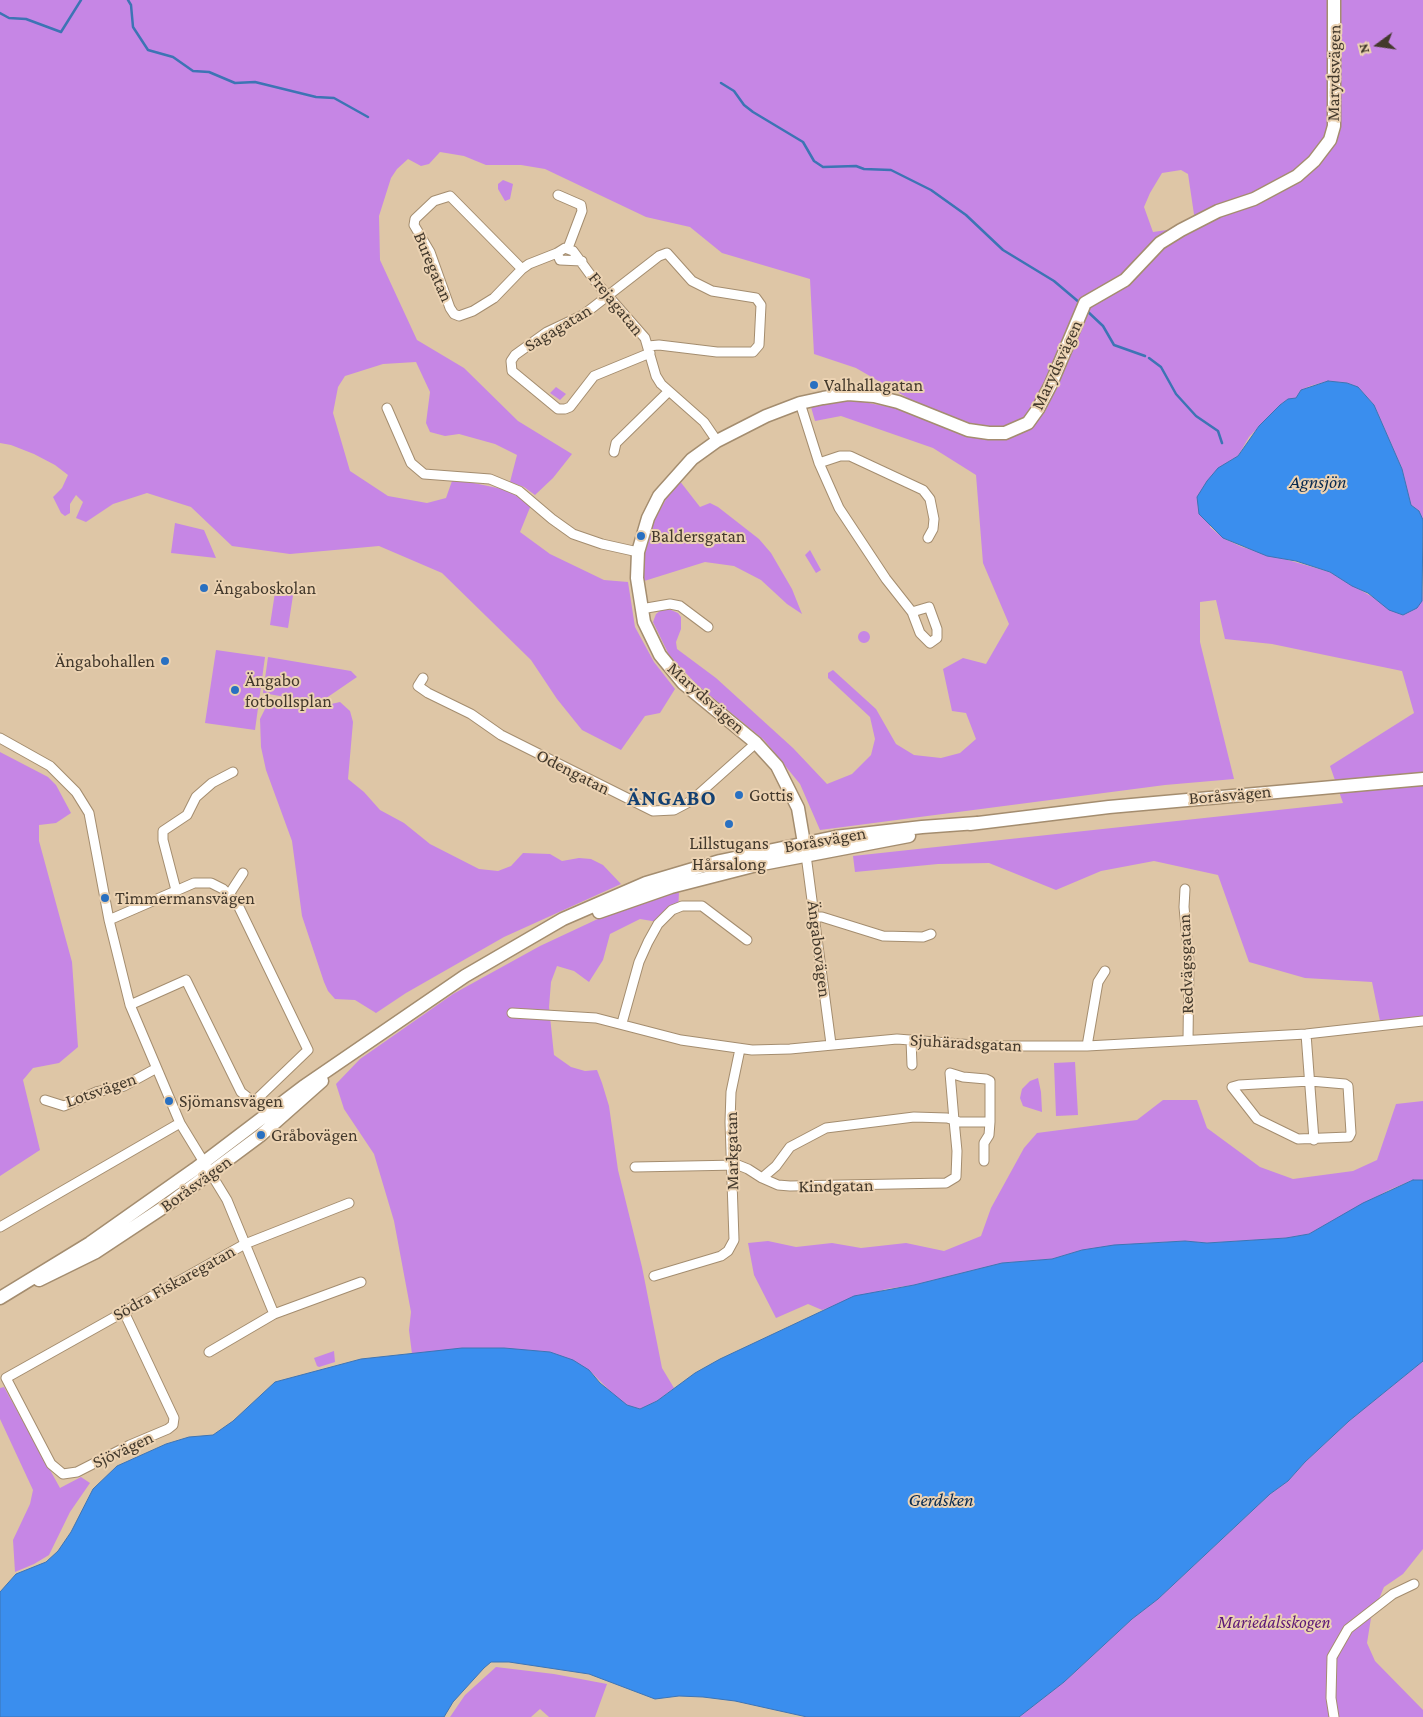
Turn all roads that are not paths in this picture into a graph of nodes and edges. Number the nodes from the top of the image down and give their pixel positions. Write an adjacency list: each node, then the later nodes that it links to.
1 (1334, 0): 10 (main road, Marydsvägen)
2 (558, 195): 3 (street)
3 (568, 248): 4 (street); 5 (street, Frejagatan)
4 (557, 253): 5 (street, Frejagatan); 6 (street, Buregatan)
5 (582, 262): 7 (street, Frejagatan)
6 (522, 269): 6 (street, Buregatan)
7 (608, 297): 8 (street, Frejagatan); 8 (street, Sagagatan); 8 (street)
8 (649, 350): 9 (street, Frejagatan)
9 (668, 392): 12 (street, Frejagatan); 13 (street)
10 (800, 403): 12 (main road, Marydsvägen); 14 (street)
11 (387, 408): 16 (street)
12 (718, 441): 16 (main road, Marydsvägen)
13 (614, 452)
14 (819, 463): 15 (street); 18 (street)
15 (928, 538)
16 (638, 552): 17 (main road, Marydsvägen)
17 (641, 609): 19 (street); 22 (main road, Marydsvägen)
18 (912, 612)
19 (708, 627)
20 (423, 678): 22 (street, Odengatan)
21 (0, 738): 31 (street)
22 (756, 743): 25 (main road, Marydsvägen)
23 (233, 772): 28 (street)
24 (1423, 779): 25 (main road, Boråsvägen)
25 (806, 849): 30 (street, Ängabovägen); 45 (main road, Boråsvägen)
26 (243, 873): 29 (street)
27 (1186, 889): 41 (street, Redvägsgatan)
28 (176, 890): 29 (street); 31 (street)
29 (230, 894): 35 (street)
30 (816, 917): 32 (street); 42 (street, Ängabovägen)
31 (109, 920): 35 (street)
32 (931, 934)
33 (747, 940): 38 (street)
34 (1105, 971): 43 (street)
35 (130, 1005): 47 (street)
36 (512, 1013): 38 (street, Sjuhäradsgatan)
37 (1423, 1021): 39 (street, Sjuhäradsgatan)
38 (622, 1023): 44 (street, Sjuhäradsgatan)
39 (1306, 1034): 41 (street, Sjuhäradsgatan); 48 (street)
40 (911, 1040): 42 (street, Sjuhäradsgatan); 43 (street, Sjuhäradsgatan); 46 (street)
41 (1188, 1040): 43 (street, Sjuhäradsgatan)
42 (831, 1044): 44 (street, Sjuhäradsgatan)
43 (1087, 1046)
44 (740, 1049): 56 (street, Markgatan)
45 (353, 1053): 55 (main road, Boråsvägen); 58 (main road, Boråsvägen)
46 (912, 1065)
47 (155, 1069): 49 (street, Lotsvägen); 52 (street)
48 (1310, 1081): 53 (street); 53 (street); 53 (street)
49 (45, 1100)
50 (954, 1120): 51 (street); 51 (street); 59 (street); 59 (street, Kindgatan)
51 (990, 1122): 54 (street)
52 (180, 1123): 55 (street); 61 (street)
53 (1314, 1140)
54 (984, 1161)
55 (204, 1162): 58 (street); 65 (main road, Boråsvägen)
56 (731, 1165): 57 (street); 59 (street, Kindgatan); 63 (street, Markgatan)
57 (635, 1167)
58 (211, 1174): 62 (street); 65 (main road, Boråsvägen)
59 (762, 1178)
60 (349, 1203): 62 (street, Södra Fiskaregatan)
61 (0, 1227)
62 (245, 1244): 67 (street, Södra Fiskaregatan); 68 (street)
63 (654, 1276)
64 (361, 1282): 68 (street)
65 (20, 1288): 66 (main road, Boråsvägen)
66 (0, 1298)
67 (124, 1312): 70 (street, Södra Fiskaregatan); 70 (street, Sjövägen)
68 (274, 1314): 69 (street)
69 (209, 1352)
70 (6, 1378)
71 (1414, 1584): 72 (street)
72 (1334, 1717)

